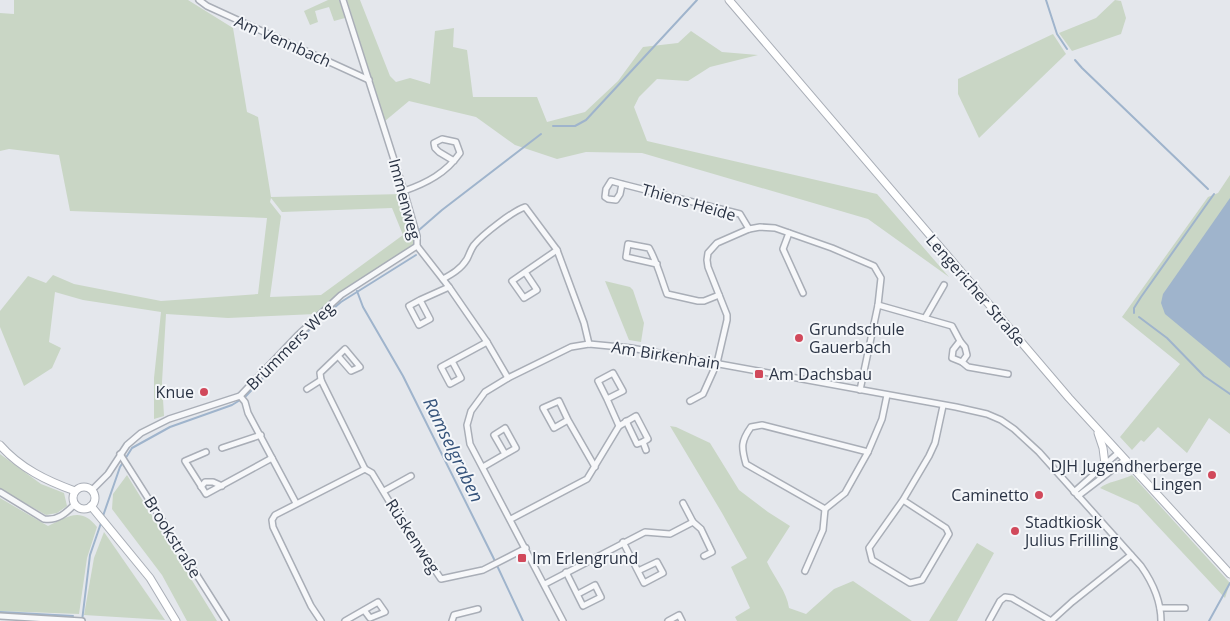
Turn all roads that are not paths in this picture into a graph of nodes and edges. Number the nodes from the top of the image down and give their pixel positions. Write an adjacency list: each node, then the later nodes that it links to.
1 (199, 0): 4 (street, Am Vennbach)
2 (343, 0): 4 (street, Immenweg)
3 (729, 0): 42 (main road, Lengericher Straße)
4 (369, 80): 7 (street, Immenweg)
5 (454, 161): 5 (street); 7 (street)
6 (622, 184): 8 (street, Thiens Heide)
7 (404, 192): 10 (street, Immenweg)
8 (749, 229): 9 (street, Thiens Heide); 18 (street, Thiens Heide)
9 (789, 234): 17 (street); 20 (street, Thiens Heide)
10 (418, 246): 14 (street, Immenweg); 35 (street, Brümmers Weg)
11 (556, 250): 13 (street); 14 (street); 24 (street)
12 (657, 264): 12 (street); 18 (street)
13 (524, 272): 13 (street)
14 (443, 279): 16 (street, Immenweg)
15 (944, 285): 21 (street)
16 (448, 287): 19 (street); 23 (street, Immenweg)
17 (803, 293)
18 (719, 295): 28 (street, Thiens Heide)
19 (420, 300): 19 (street)
20 (878, 305): 21 (street); 33 (street, Thiens Heide)
21 (925, 318): 22 (street)
22 (960, 341): 27 (street); 27 (street)
23 (487, 342): 26 (street); 30 (street, Immenweg)
24 (588, 344): 28 (street, Am Birkenhain); 30 (street, Am Birkenhain)
25 (338, 356): 25 (street); 31 (street)
26 (452, 361): 26 (street)
27 (962, 362): 29 (street)
28 (717, 363): 33 (street, Am Birkenhain); 37 (street)
29 (1008, 374)
30 (508, 378): 56 (street, Am Birkenhain)
31 (321, 380): 32 (street); 58 (street, Rüskenweg)
32 (307, 389)
33 (860, 390): 34 (street, Am Birkenhain)
34 (887, 395): 38 (street, Am Birkenhain); 49 (street)
35 (240, 396): 43 (street); 52 (street, Brümmers Weg)
36 (607, 399): 36 (street); 41 (street)
37 (690, 401)
38 (944, 406): 66 (street, Am Birkenhain); 67 (street)
39 (568, 420): 39 (street); 57 (street)
40 (626, 421): 41 (street); 44 (street); 44 (street)
41 (619, 426): 57 (street)
42 (1096, 428): 50 (main road, Lengericher Straße); 55 (main road)
43 (261, 435): 46 (street); 53 (street)
44 (643, 442): 47 (street)
45 (0, 445): 63 (main road)
46 (222, 448)
47 (646, 450)
48 (206, 452): 61 (street)
49 (868, 452): 72 (street); 72 (street)
50 (1118, 453): 54 (main road, Lengericher Straße); 55 (street)
51 (505, 454): 51 (street); 56 (street)
52 (121, 455): 62 (street, Brümmers Weg); 92 (street, Brookstraße)
53 (272, 458): 60 (street); 68 (street)
54 (1125, 460): 66 (street); 82 (main road, Lengericher Straße)
55 (1105, 464): 66 (street)
56 (483, 467): 73 (street, Am Birkenhain)
57 (595, 467): 73 (street)
58 (365, 469): 64 (street, Rüskenweg); 68 (street)
59 (411, 476): 64 (street, Rüskenweg)
60 (222, 486): 61 (street); 61 (street)
61 (201, 487)
62 (92, 490): 63 (main road); 71 (main road)
63 (75, 491): 70 (main road)
64 (384, 491): 76 (street, Rüskenweg)
65 (0, 492): 70 (street)
66 (1076, 494): 77 (street, Am Birkenhain)
67 (903, 500): 67 (street)
68 (296, 503): 93 (street)
69 (684, 503): 74 (street)
70 (75, 504): 71 (main road)
71 (91, 506): 91 (main road)
72 (825, 509): 80 (street)
73 (511, 519): 76 (street, Am Birkenhain)
74 (693, 522): 75 (street); 78 (street)
75 (623, 542): 79 (street); 81 (street)
76 (526, 548): 83 (street, Am Birkenhain)
77 (1131, 555): 85 (street, Am Birkenhain); 100 (street)
78 (704, 556)
79 (638, 571): 79 (street)
80 (805, 571)
81 (566, 572): 83 (street); 84 (street)
82 (1230, 574)
83 (544, 584): 96 (street, Am Birkenhain)
84 (578, 594): 84 (street)
85 (1160, 608): 86 (street); 101 (street, Am Birkenhain)
86 (1186, 608)
87 (364, 610): 94 (street)
88 (478, 610): 95 (street)
89 (0, 616): 90 (street)
90 (80, 621)
91 (176, 621)
92 (226, 621)
93 (321, 621)
94 (345, 621)
95 (452, 621)
96 (563, 621)
97 (668, 621): 98 (street)
98 (682, 621)
99 (989, 621): 100 (street)
100 (1051, 621)
101 (1161, 621)

